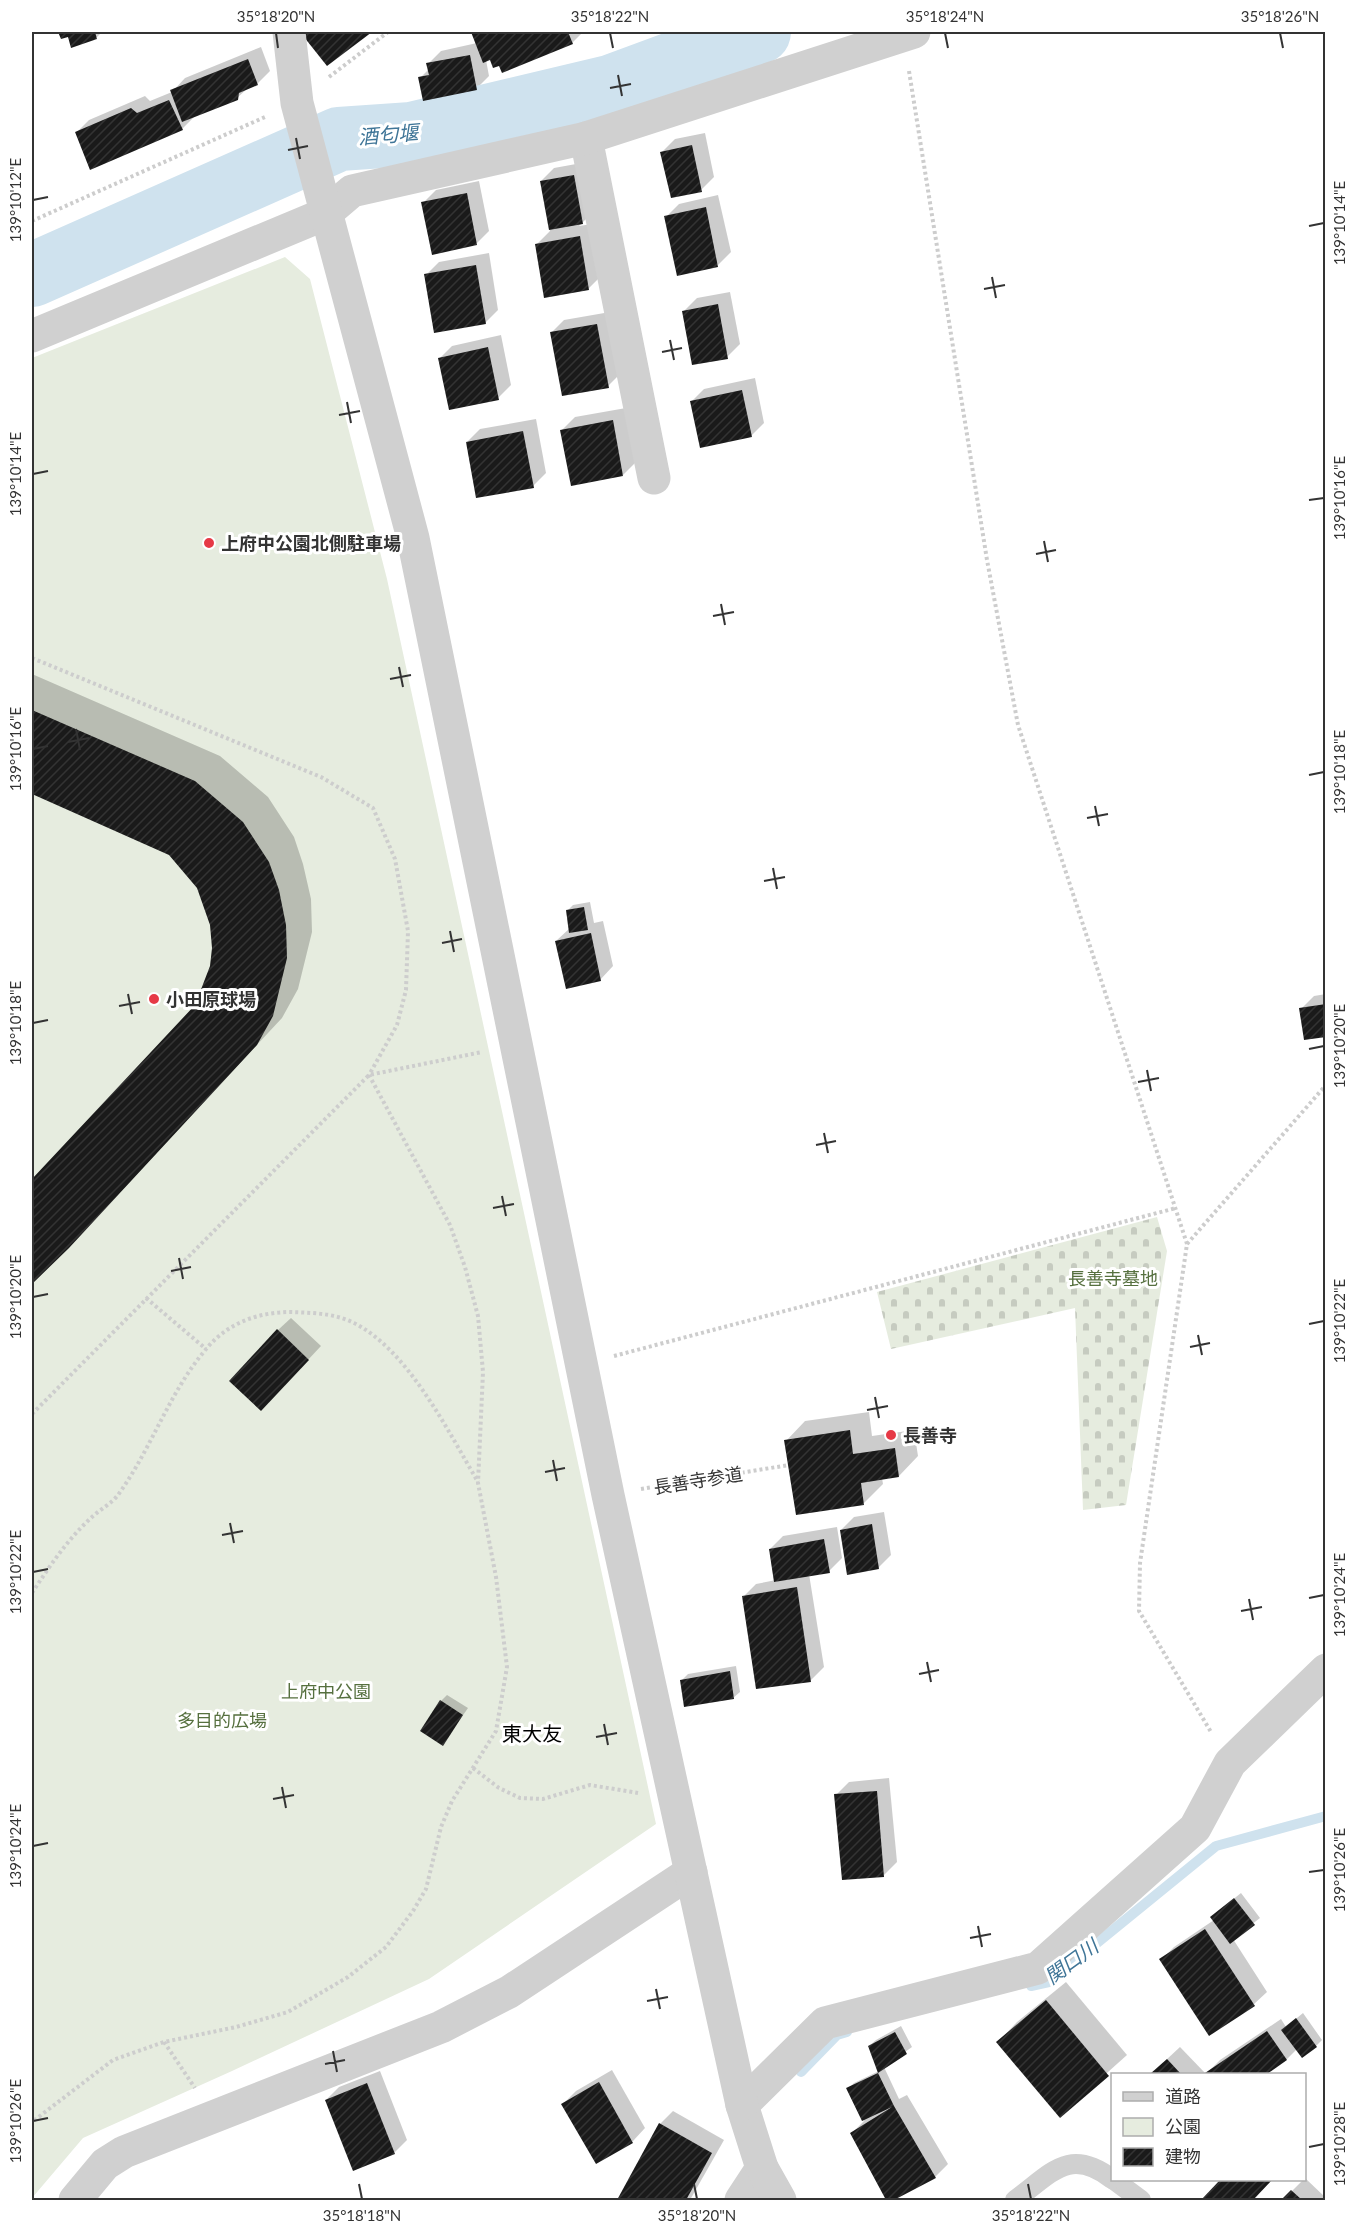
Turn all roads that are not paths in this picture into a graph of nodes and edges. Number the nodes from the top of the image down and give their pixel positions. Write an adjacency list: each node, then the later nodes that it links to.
1 (289, 32): 4 (street)
2 (909, 33): 3 (street)
3 (586, 138): 4 (street); 6 (street)
4 (326, 214): 5 (street); 8 (street)
5 (32, 336)
6 (654, 478)
7 (1326, 1670): 9 (street)
8 (691, 1872): 9 (street); 13 (street)
9 (742, 2105): 10 (street)
10 (762, 2168): 14 (street); 15 (street)
11 (1111, 2177): 16 (lane)
12 (1116, 2181): 17 (lane)
13 (75, 2200)
14 (741, 2200)
15 (780, 2200)
16 (1015, 2200)
17 (1142, 2200)

